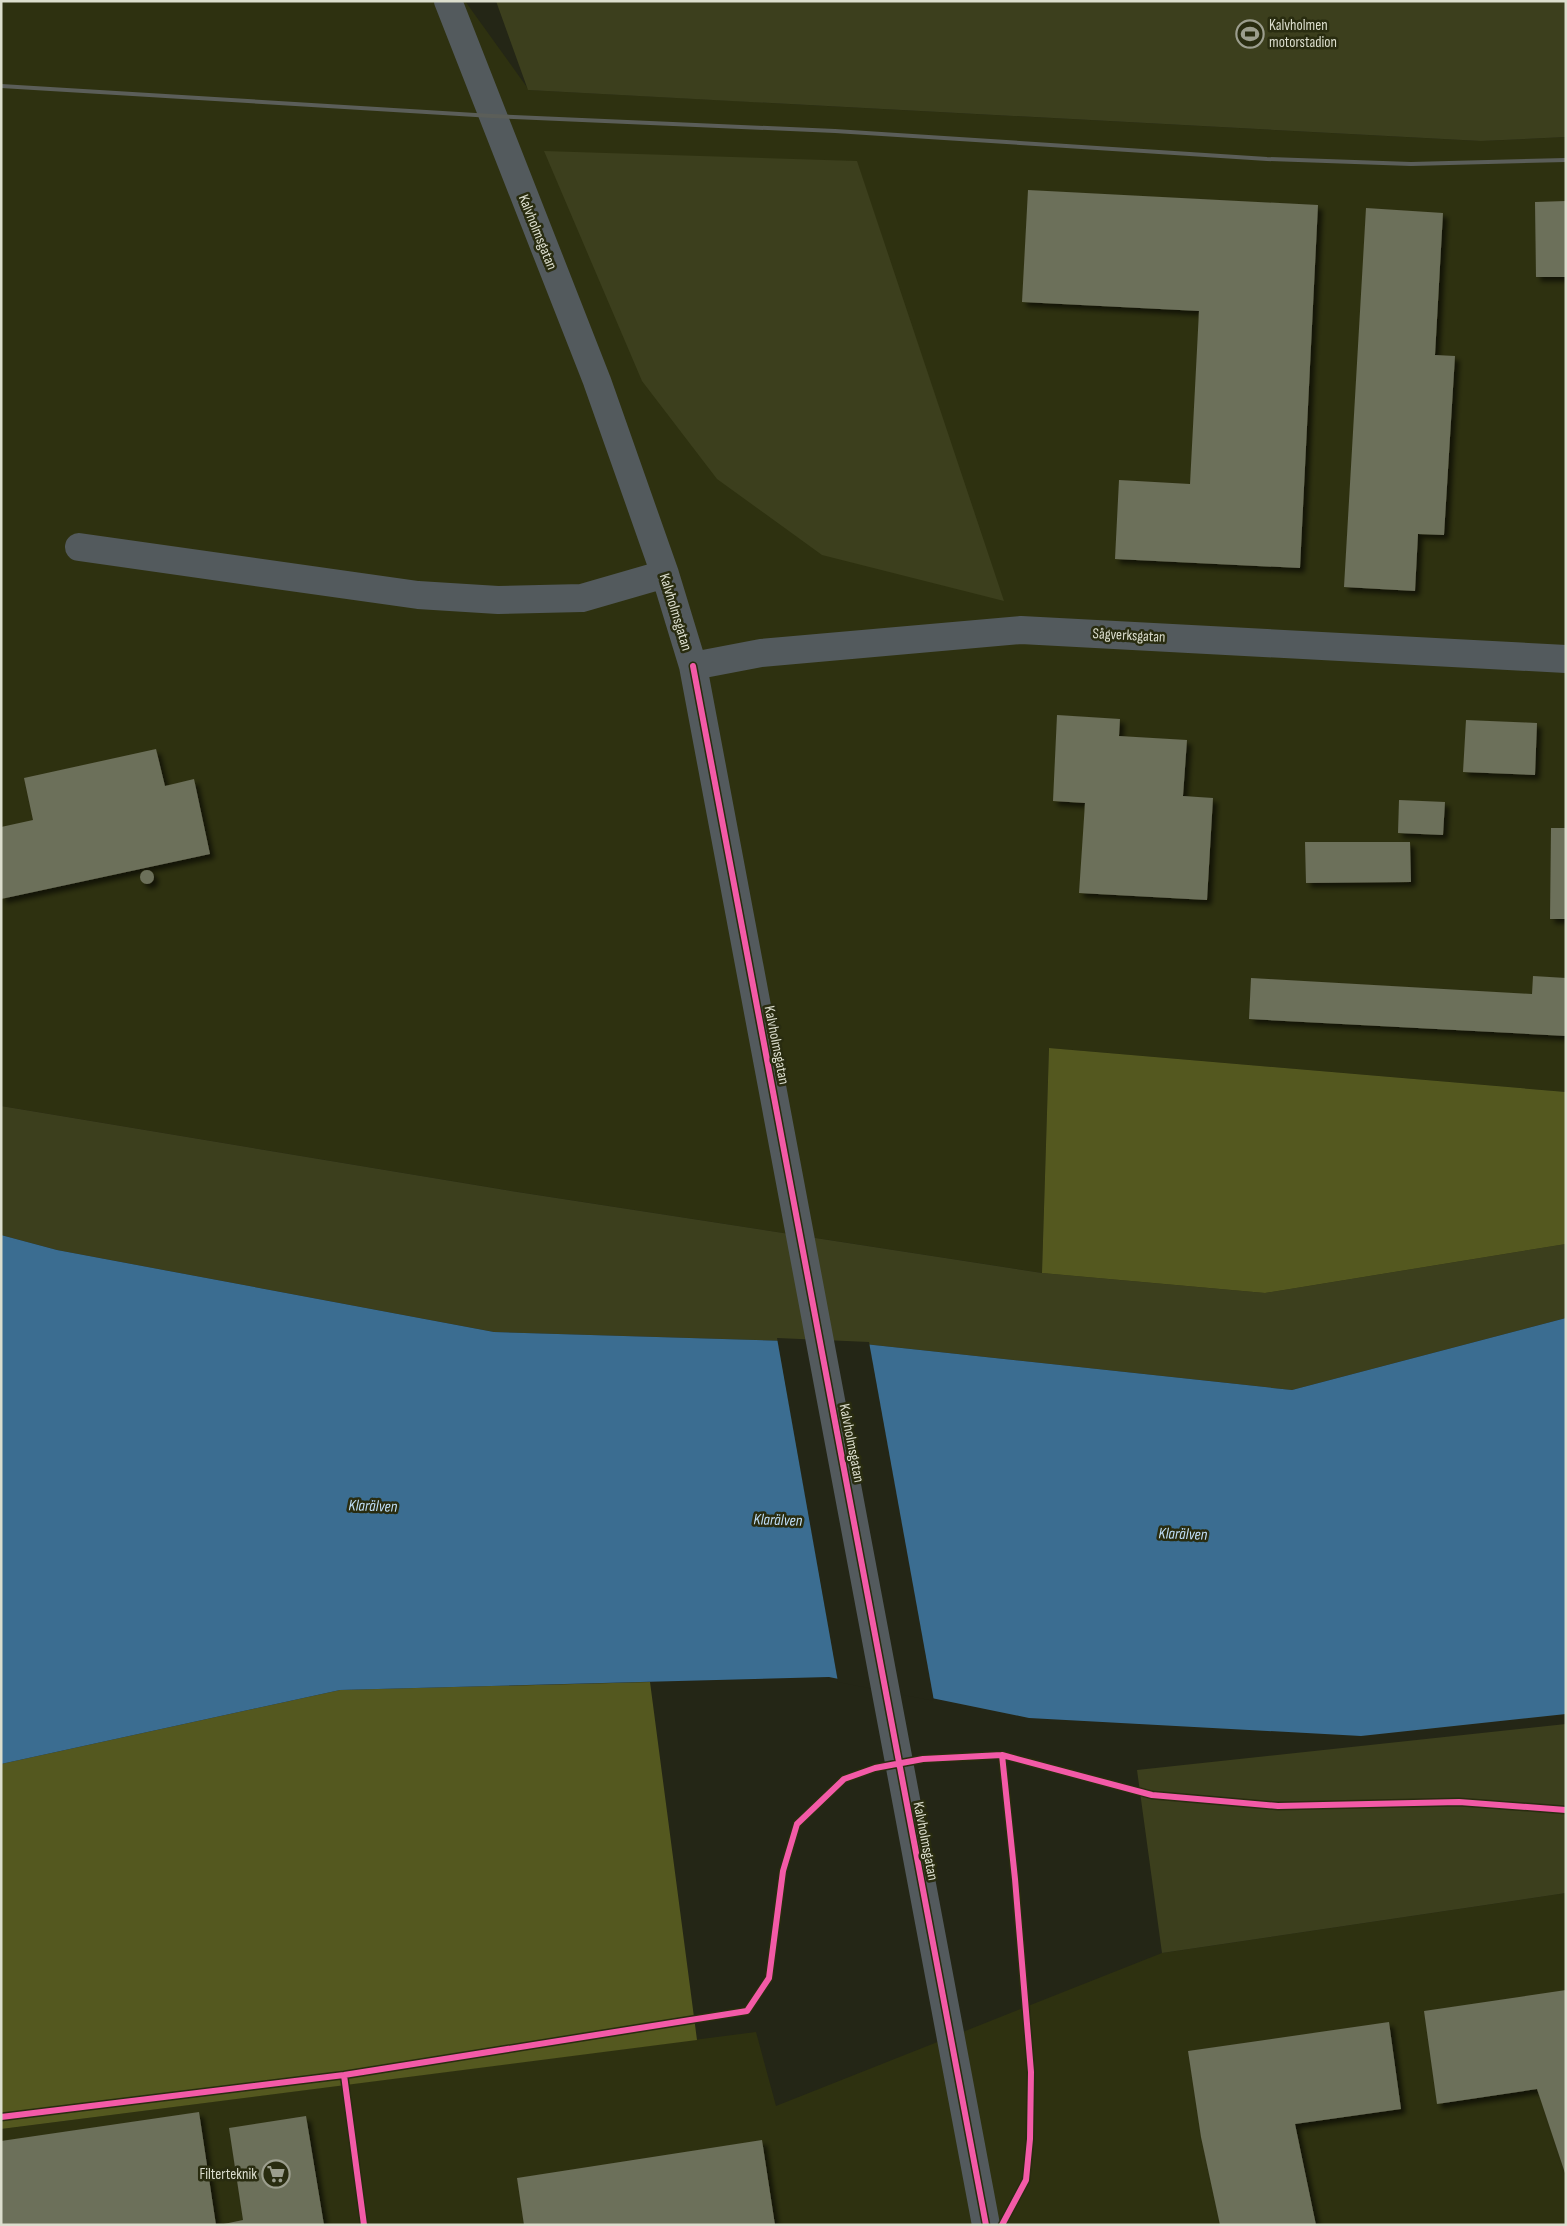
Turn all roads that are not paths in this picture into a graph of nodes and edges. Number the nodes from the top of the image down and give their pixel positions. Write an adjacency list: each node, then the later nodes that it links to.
1 (448, 1): 3 (street, Kalvholmsgatan)
2 (80, 547): 3 (street)
3 (665, 574): 5 (street, Kalvholmsgatan)
4 (1566, 659): 5 (street, Sågverksgatan)
5 (693, 666): 6 (street, Kalvholmsgatan)
6 (986, 2225)

